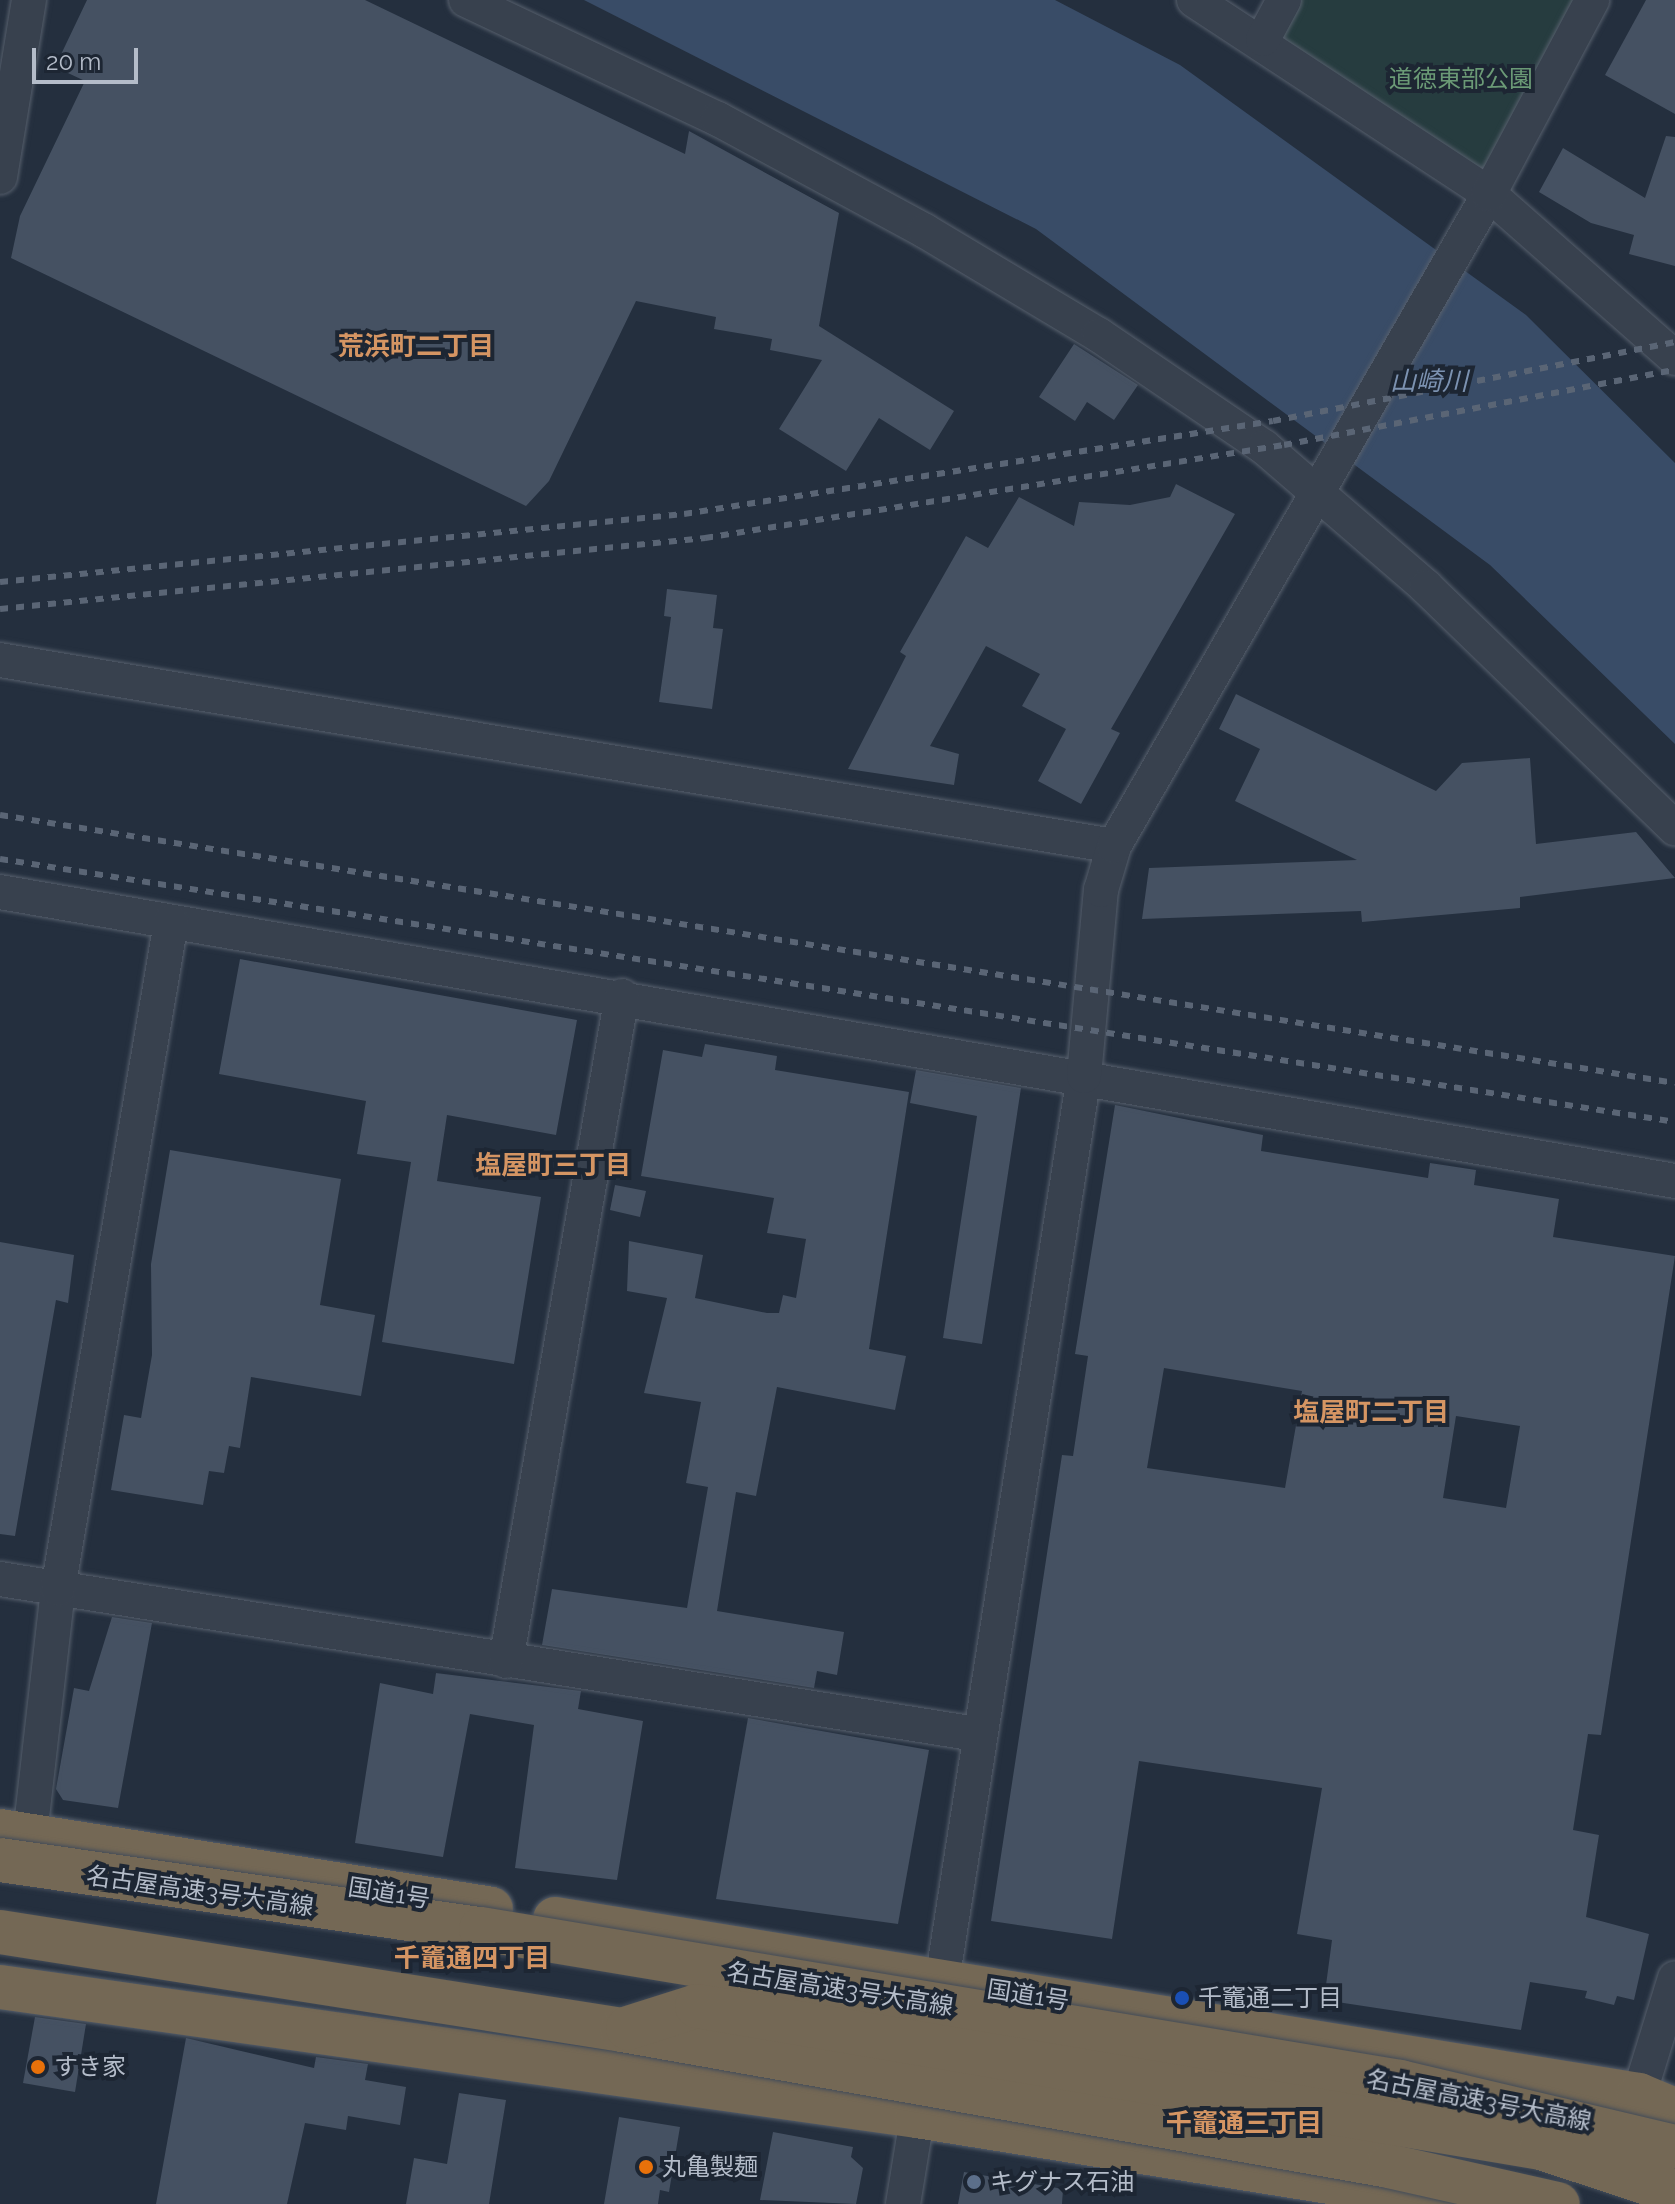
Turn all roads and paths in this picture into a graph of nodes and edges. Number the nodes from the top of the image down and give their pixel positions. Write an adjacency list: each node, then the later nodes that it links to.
1 (29, 0): 7 (street)
2 (466, 0): 10 (street)
3 (1194, 0): 6 (street)
4 (1284, 0): 6 (street)
5 (1592, 0): 8 (street)
6 (1263, 39): 8 (street)
7 (0, 177)
8 (1483, 204): 9 (street); 10 (street)
9 (1675, 358)
10 (1322, 477): 12 (street); 13 (street)
11 (0, 660): 13 (street)
12 (1675, 828)
13 (1114, 846): 17 (street)
14 (0, 892): 15 (street)
15 (171, 922): 16 (street); 20 (street)
16 (622, 996): 17 (street); 21 (street)
17 (1084, 1076): 18 (street); 22 (street)
18 (1675, 1181)
19 (0, 1579): 20 (street)
20 (58, 1589): 21 (street); 23 (street)
21 (506, 1661): 22 (street)
22 (976, 1734): 28 (street)
23 (10, 1842): 25 (highway, 名古屋高速3号大高線, bridge); 28 (highway, 国道1号)
24 (0, 1867): 25 (highway, bridge)
25 (116, 1880): 33 (highway, 名古屋高速3号大高線, bridge)
26 (0, 1932): 30 (highway, bridge)
27 (1675, 1978): 31 (street)
28 (943, 1982): 31 (highway, 国道1号); 32 (street)
29 (0, 1987): 32 (highway)
30 (622, 2030): 34 (highway, bridge); 37 (highway, bridge)
31 (1657, 2103)
32 (917, 2116): 35 (street); 36 (highway)
33 (1675, 2147)
34 (1675, 2192)
35 (903, 2204)
36 (1467, 2204)
37 (1558, 2204)

